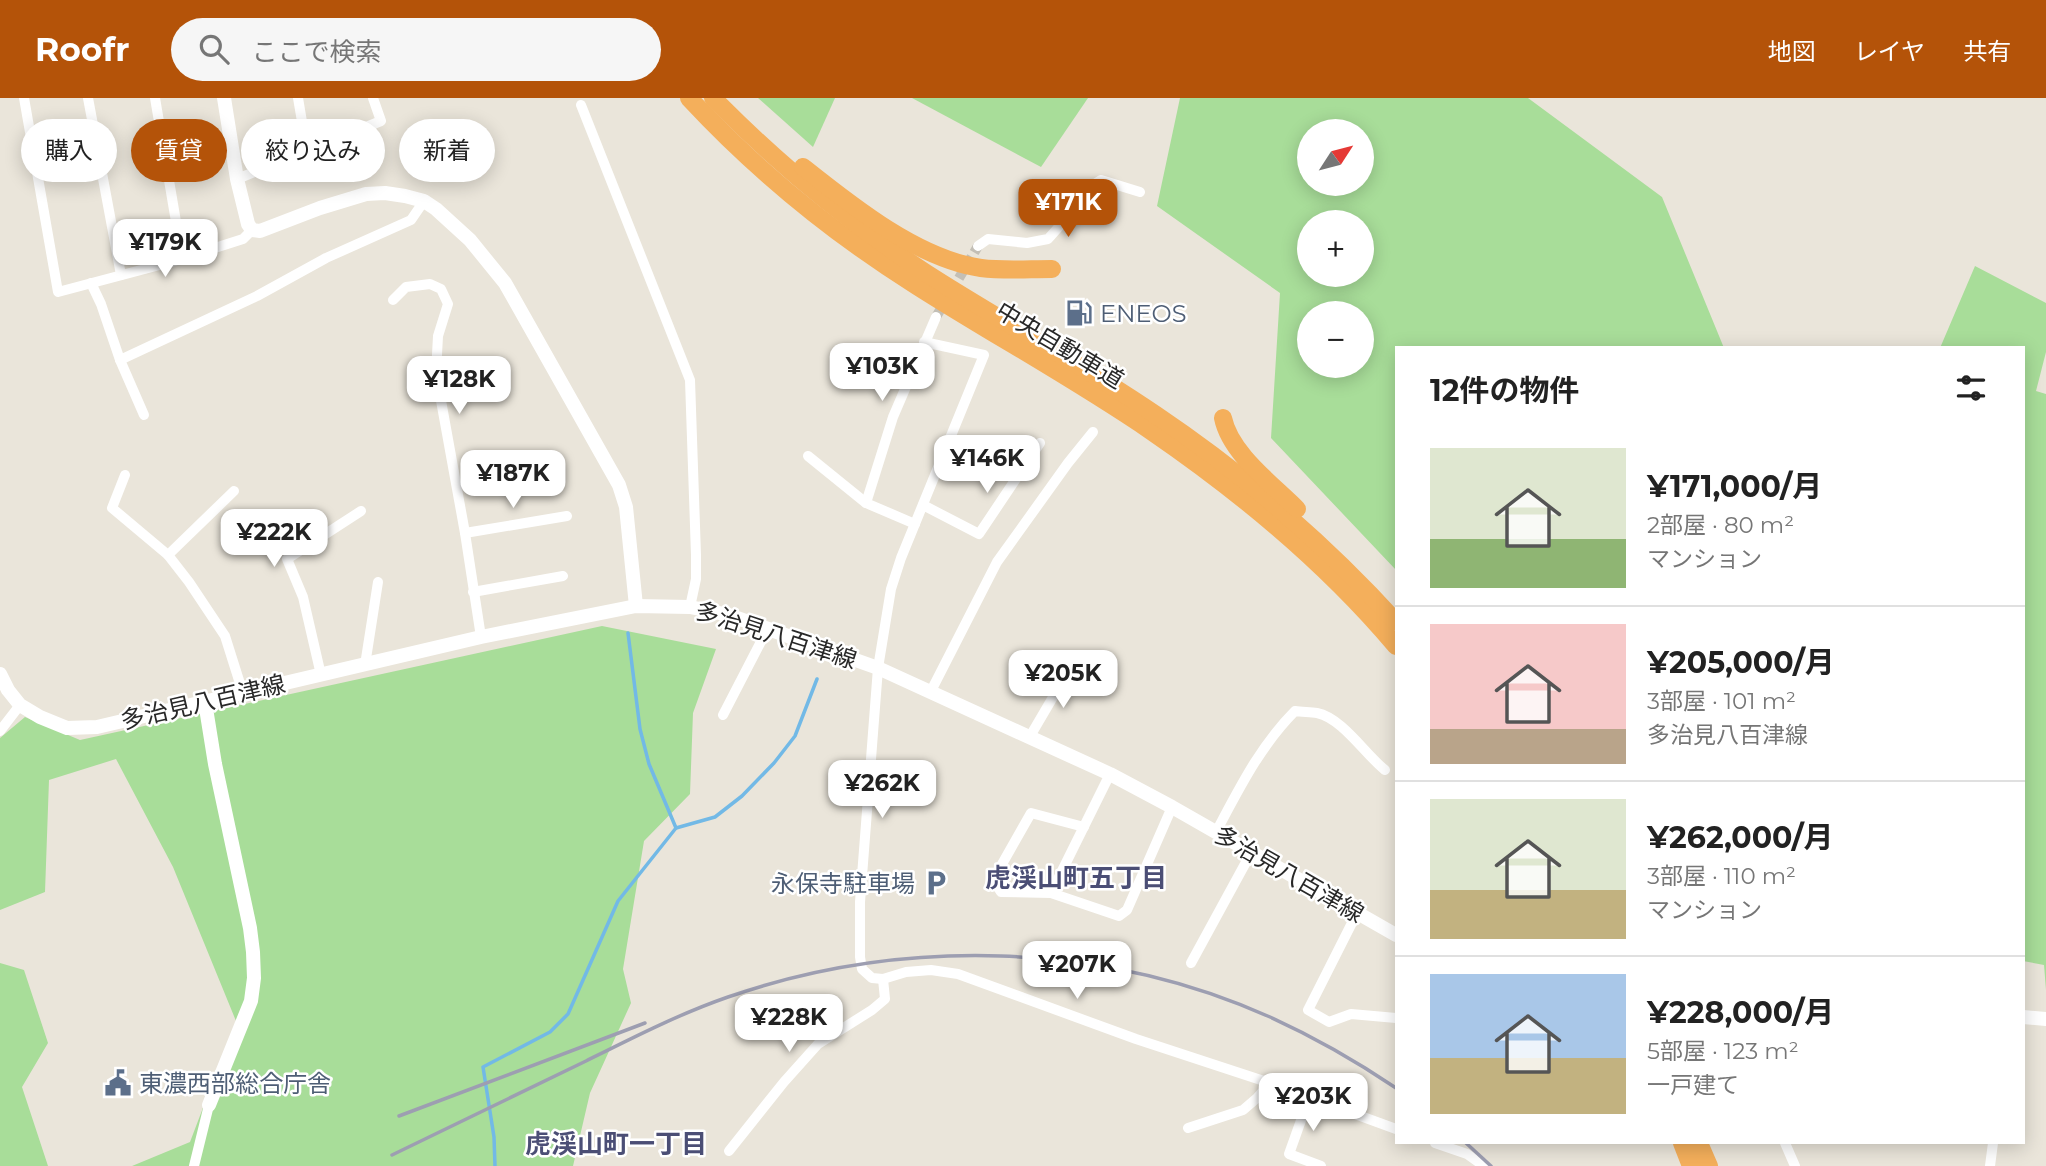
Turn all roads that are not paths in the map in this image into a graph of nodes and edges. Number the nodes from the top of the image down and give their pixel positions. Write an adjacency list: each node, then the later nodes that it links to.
1 (24, 98): 22 (street)
2 (88, 98): 21 (street)
3 (155, 98): 19 (street)
4 (224, 98): 14 (main road)
5 (298, 98): 11 (street)
6 (373, 98): 12 (street)
7 (689, 98): 50 (highway, 中央自動車道)
8 (713, 98): 47 (highway, 中央自動車道)
9 (720, 98): 20 (highway)
10 (581, 105): 45 (street)
11 (302, 119)
12 (380, 119)
13 (241, 177): 14 (street)
14 (237, 179): 17 (main road)
15 (1140, 192): 18 (street)
16 (424, 201): 17 (main road); 26 (street); 44 (main road)
17 (252, 230): 19 (street)
18 (978, 246)
19 (182, 257): 21 (street)
20 (1052, 269)
21 (121, 275): 22 (street)
22 (91, 283): 26 (street)
23 (393, 300): 39 (street)
24 (936, 317): 25 (street)
25 (924, 342): 34 (street); 35 (street)
26 (120, 360): 27 (street)
27 (144, 415)
28 (1223, 418): 46 (highway)
29 (1093, 432): 56 (street)
30 (1040, 443): 35 (street)
31 (808, 456): 34 (street)
32 (125, 475): 40 (street)
33 (234, 491): 40 (street)
34 (866, 503): 38 (street)
35 (923, 505): 38 (street)
36 (361, 511): 55 (street)
37 (567, 516): 39 (street)
38 (915, 524): 52 (street)
39 (465, 533): 43 (street)
40 (168, 555): 57 (street)
41 (563, 576): 43 (street)
42 (378, 582): 51 (street)
43 (474, 592): 49 (street)
44 (636, 606): 45 (main road, 多治見八百津線); 49 (main road, 多治見八百津線)
45 (690, 607): 48 (main road, 多治見八百津線)
46 (1395, 619)
47 (1395, 620)
48 (768, 628): 52 (main road, 多治見八百津線); 60 (street)
49 (481, 637): 51 (main road, 多治見八百津線)
50 (1395, 645)
51 (365, 665): 55 (main road, 多治見八百津線)
52 (878, 668): 56 (main road, 多治見八百津線); 73 (street)
53 (1088, 670): 62 (street)
54 (0, 674): 59 (main road, 多治見八百津線)
55 (321, 675): 57 (main road, 多治見八百津線)
56 (930, 691): 62 (main road, 多治見八百津線)
57 (243, 693): 58 (main road, 多治見八百津線)
58 (205, 702): 59 (main road, 多治見八百津線); 79 (main road)
59 (20, 705): 61 (street)
60 (723, 715)
61 (0, 732)
62 (1029, 738): 64 (main road, 多治見八百津線)
63 (1385, 770): 67 (street)
64 (1110, 774): 65 (main road, 多治見八百津線); 66 (street)
65 (1172, 807): 67 (main road, 多治見八百津線); 69 (street)
66 (1084, 827): 69 (street); 69 (street)
67 (1216, 832): 68 (main road, 多治見八百津線)
68 (1251, 853): 70 (main road, 多治見八百津線); 72 (street)
69 (1051, 893)
70 (1357, 913): 71 (main road, 多治見八百津線); 75 (street)
71 (1395, 934)
72 (1191, 963)
73 (883, 979): 77 (street); 87 (street)
74 (2025, 1017): 76 (main road)
75 (1395, 1018)
76 (2046, 1019)
77 (1270, 1083): 78 (street); 80 (street)
78 (1309, 1098): 81 (street); 89 (street)
79 (209, 1105): 88 (street)
80 (1188, 1128)
81 (1395, 1129)
82 (1438, 1144): 90 (street)
83 (1682, 1144): 91 (highway)
84 (1699, 1144): 92 (highway)
85 (1785, 1144): 93 (street)
86 (1993, 1144): 94 (street)
87 (729, 1151)
88 (194, 1166)
89 (1321, 1166)
90 (1484, 1166)
91 (1691, 1166)
92 (1709, 1166)
93 (1795, 1166)
94 (1990, 1166)

